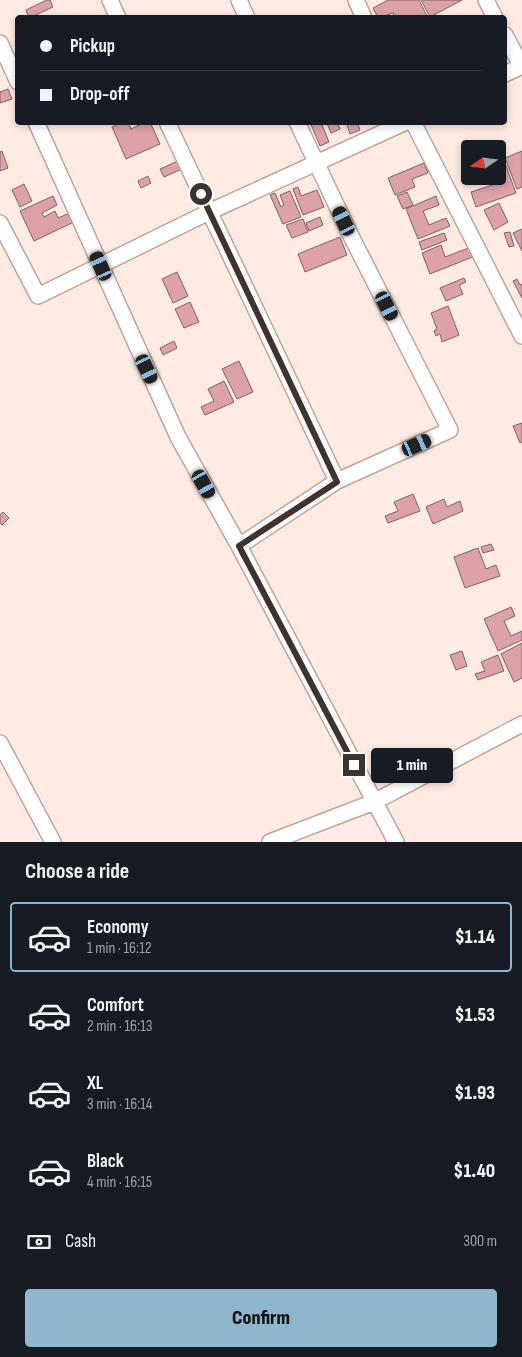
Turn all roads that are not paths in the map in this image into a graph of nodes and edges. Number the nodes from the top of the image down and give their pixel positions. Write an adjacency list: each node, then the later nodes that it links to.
1 (110, 0): 5 (street)
2 (239, 0): 6 (street)
3 (356, 0): 7 (street)
4 (486, 0): 8 (street)
5 (117, 15)
6 (246, 15)
7 (363, 15)
8 (494, 15)
9 (507, 39): 11 (street)
10 (0, 43): 13 (street)
11 (522, 66): 12 (street)
12 (507, 73)
13 (15, 76)
14 (37, 125): 22 (street)
15 (168, 125): 20 (street)
16 (298, 125): 19 (street)
17 (399, 125): 19 (street)
18 (415, 125): 23 (street)
19 (316, 163): 20 (street); 24 (street)
20 (209, 212): 22 (street); 24 (street)
21 (0, 223): 22 (street)
22 (101, 266): 25 (street)
23 (522, 336)
24 (337, 482): 25 (street)
25 (239, 546): 28 (street)
26 (522, 724): 28 (street)
27 (0, 743): 29 (street)
28 (374, 802): 30 (street); 31 (street)
29 (52, 842)
30 (270, 842)
31 (396, 842)

